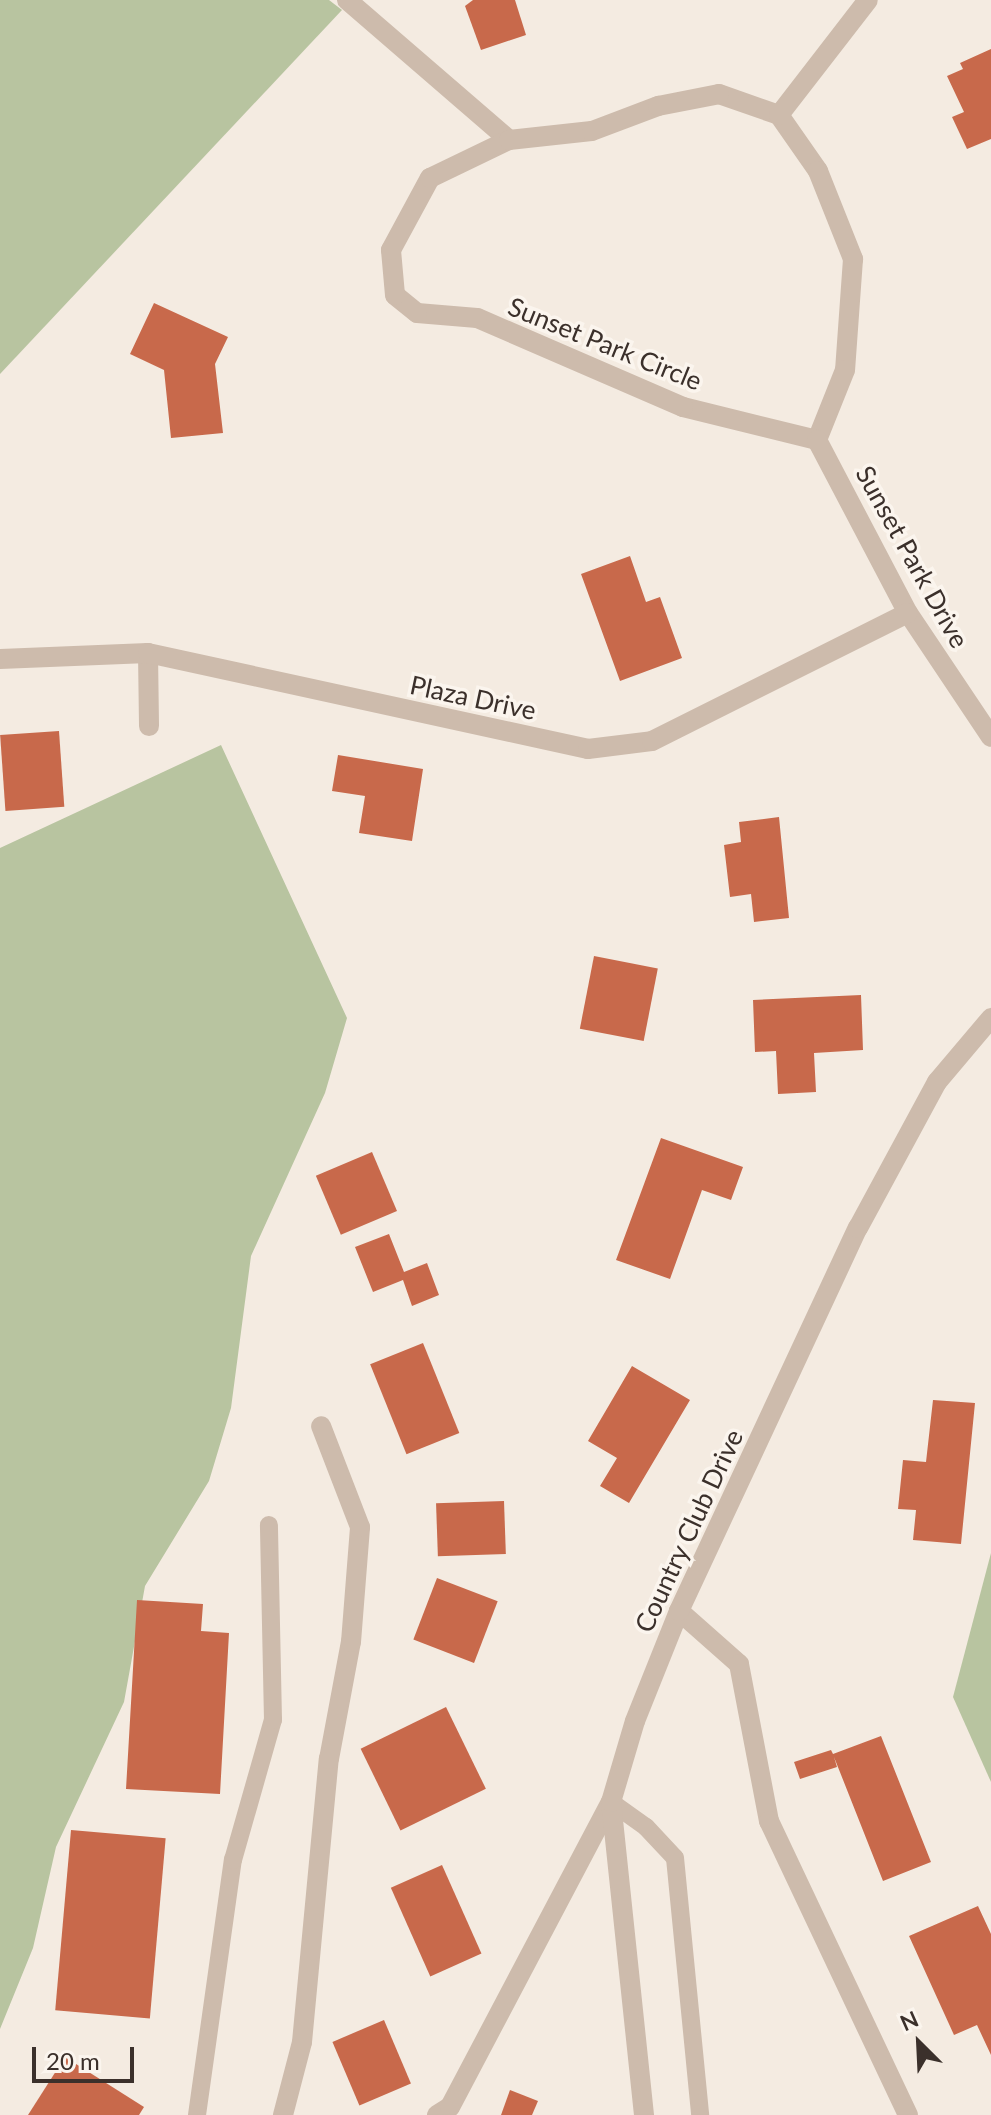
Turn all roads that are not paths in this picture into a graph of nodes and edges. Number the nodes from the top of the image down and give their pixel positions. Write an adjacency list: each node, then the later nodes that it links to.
1 (347, 0): 4 (street)
2 (868, 0): 3 (street)
3 (779, 115): 4 (street, Sunset Park Circle); 5 (street)
4 (509, 140): 5 (street, Sunset Park Circle)
5 (817, 440): 6 (street, Sunset Park Drive)
6 (908, 613): 7 (street, Plaza Drive); 10 (street, Sunset Park Drive)
7 (148, 653): 8 (street, Plaza Drive); 9 (street)
8 (0, 659)
9 (149, 726)
10 (991, 737)
11 (991, 1018): 14 (street, Country Club Drive)
12 (321, 1426): 17 (street)
13 (269, 1525): 16 (lane)
14 (679, 1611): 15 (street, Country Club Drive); 21 (street)
15 (611, 1802): 18 (street); 19 (street, Country Club Drive); 20 (lane)
16 (197, 2115)
17 (283, 2115)
18 (437, 2115)
19 (644, 2115)
20 (700, 2115)
21 (908, 2115)

